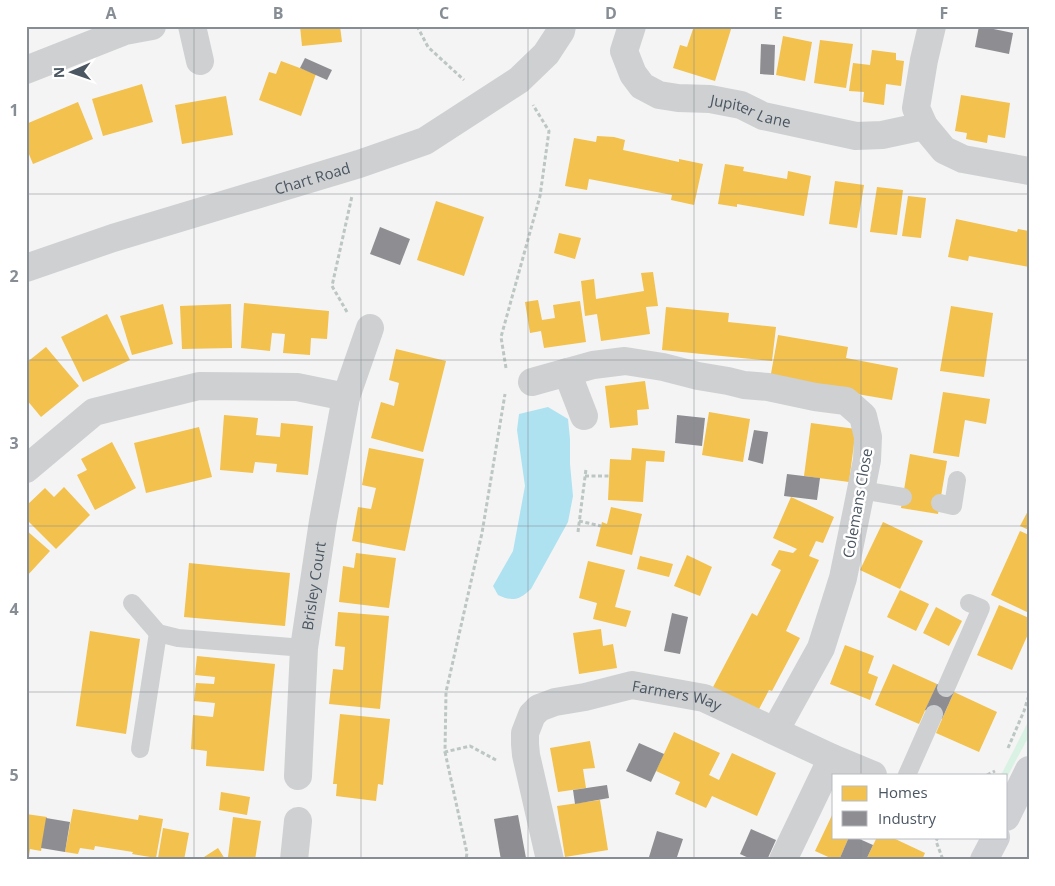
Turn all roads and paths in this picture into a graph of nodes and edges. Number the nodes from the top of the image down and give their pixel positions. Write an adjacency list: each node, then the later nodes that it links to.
1 (152, 26): 8 (street)
2 (192, 26): 7 (street)
3 (417, 26): 10 (path)
4 (562, 26): 9 (street, Chart Road)
5 (632, 26): 11 (street, Jupiter Lane)
6 (932, 26): 11 (street)
7 (200, 61)
8 (26, 70)
9 (519, 80): 10 (street, Chart Road); 16 (path)
10 (482, 105): 12 (street, Chart Road)
11 (924, 126): 13 (street)
12 (359, 164): 14 (street, Chart Road); 15 (path)
13 (1029, 171)
14 (26, 268)
15 (370, 328): 20 (street, Brisley Court)
16 (506, 370)
17 (567, 372): 18 (street, Colemans Close); 21 (street); 27 (street, Colemans Close)
18 (532, 382)
19 (506, 388): 44 (path)
20 (346, 397): 22 (street); 36 (street, Brisley Court)
21 (584, 416)
22 (26, 469)
23 (586, 469): 24 (path)
24 (585, 476): 25 (path); 30 (path)
25 (609, 476)
26 (958, 480): 29 (lane)
27 (861, 490): 28 (lane); 41 (street, Colemans Close)
28 (903, 497)
29 (940, 503)
30 (579, 521): 31 (path); 32 (path)
31 (601, 526)
32 (578, 532)
33 (132, 603): 35 (lane)
34 (969, 604): 37 (lane)
35 (158, 633): 36 (lane); 43 (lane)
36 (304, 648): 52 (street, Brisley Court)
37 (946, 688)
38 (1029, 695): 39 (path)
39 (1027, 708): 45 (path)
40 (934, 714): 50 (lane)
41 (775, 731): 46 (street, Farmers Way); 59 (street, Farmers Way)
42 (470, 746): 44 (path)
43 (140, 749)
44 (445, 752): 58 (path)
45 (1004, 755)
46 (832, 758): 49 (street, Farmers Way); 60 (street)
47 (1000, 763): 51 (path)
48 (1029, 770): 53 (street)
49 (871, 774)
50 (907, 774)
51 (989, 774)
52 (298, 776)
53 (1008, 813)
54 (298, 821): 57 (street)
55 (938, 838): 61 (path)
56 (995, 838): 62 (street)
57 (294, 860)
58 (466, 860)
59 (550, 860)
60 (782, 860)
61 (943, 860)
62 (984, 860)

